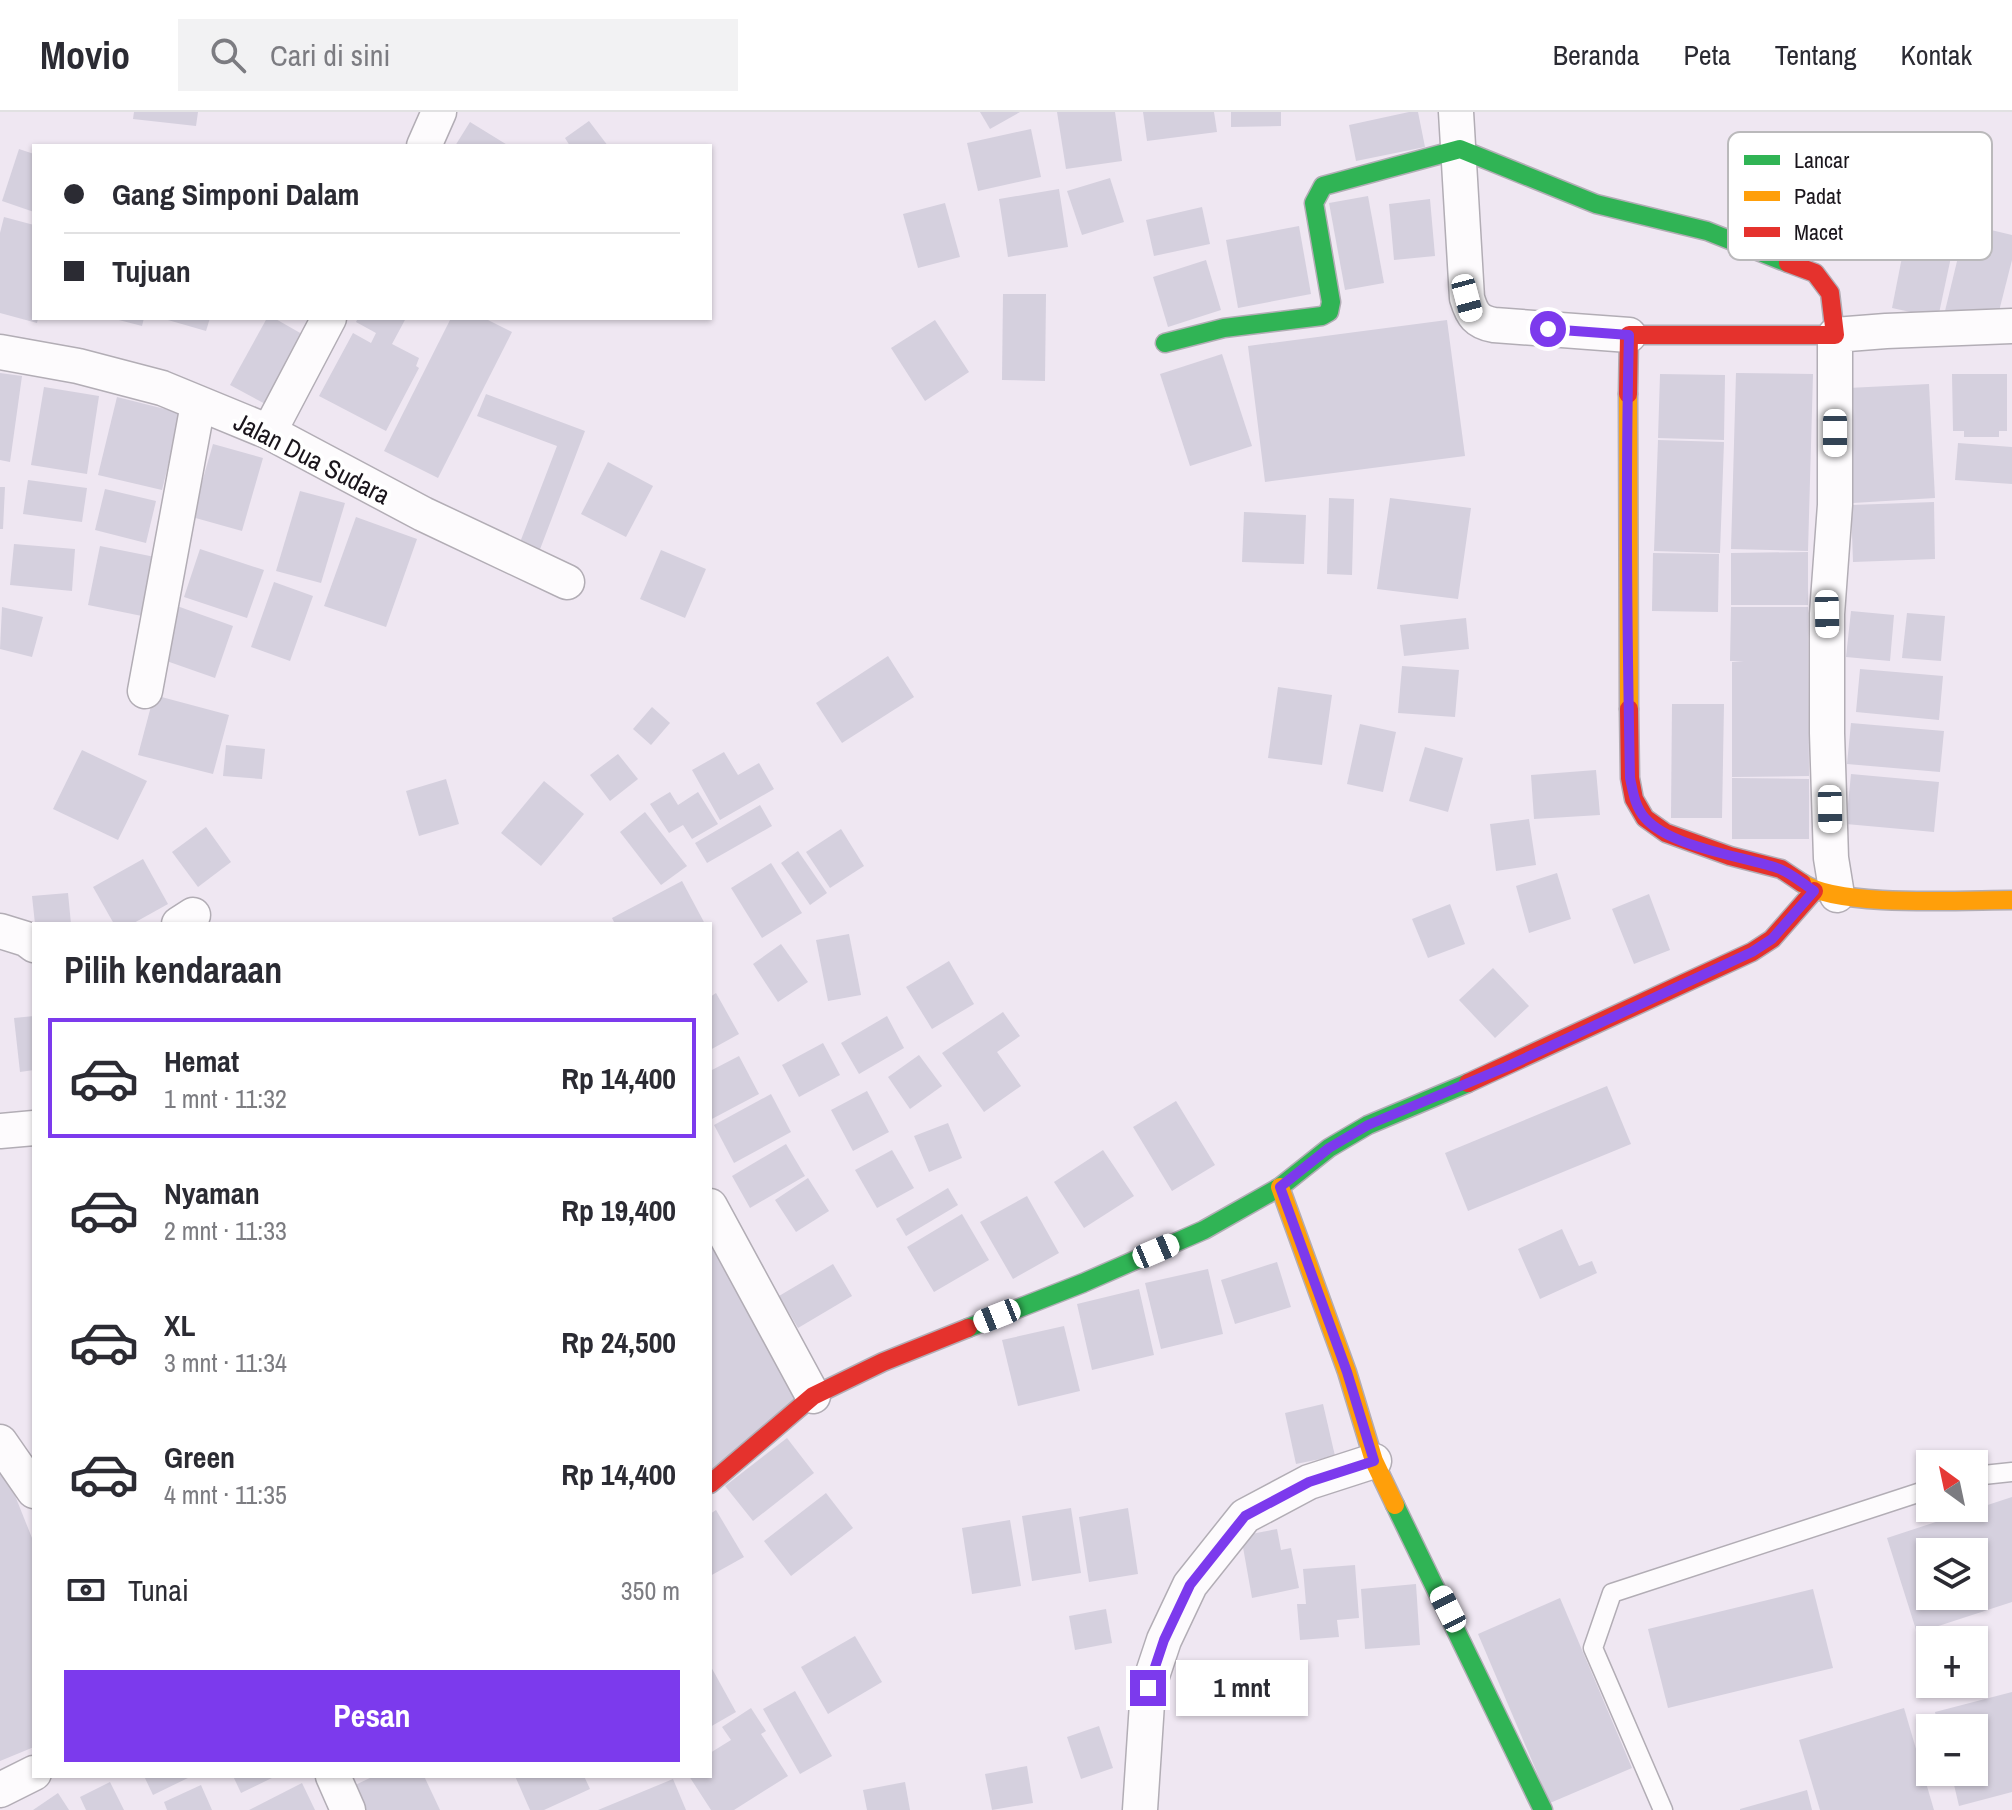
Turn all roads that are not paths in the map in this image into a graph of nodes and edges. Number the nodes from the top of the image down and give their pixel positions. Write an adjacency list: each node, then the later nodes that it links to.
1 (439, 112): 3 (street)
2 (1456, 112): 4 (street)
3 (425, 144)
4 (1460, 149): 5 (street); 9 (street); 11 (street)
5 (1728, 239)
6 (1782, 260): 10 (street)
7 (328, 320): 14 (street)
8 (2012, 326): 10 (street)
9 (1629, 335): 10 (street); 17 (street)
10 (1835, 335): 17 (street)
11 (1165, 343)
12 (0, 352): 13 (street, Jalan Dua Sudara)
13 (198, 404): 14 (street, Jalan Dua Sudara); 16 (street)
14 (269, 432): 15 (street, Jalan Dua Sudara)
15 (567, 582)
16 (145, 691)
17 (1825, 893): 18 (street); 23 (street)
18 (2012, 900)
19 (0, 931): 20 (street)
20 (32, 944)
21 (32, 1128): 22 (street)
22 (0, 1131)
23 (1280, 1187): 25 (street); 27 (street)
24 (712, 1210): 25 (street)
25 (813, 1396): 30 (street)
26 (0, 1442): 31 (street)
27 (1374, 1461): 37 (street); 38 (street)
28 (2012, 1472): 29 (lane)
29 (1988, 1475)
30 (712, 1482)
31 (32, 1488)
32 (1916, 1494): 39 (lane)
33 (32, 1774): 35 (street)
34 (334, 1778): 36 (street)
35 (0, 1790)
36 (348, 1810)
37 (1140, 1810)
38 (1543, 1810)
39 (1663, 1810)

